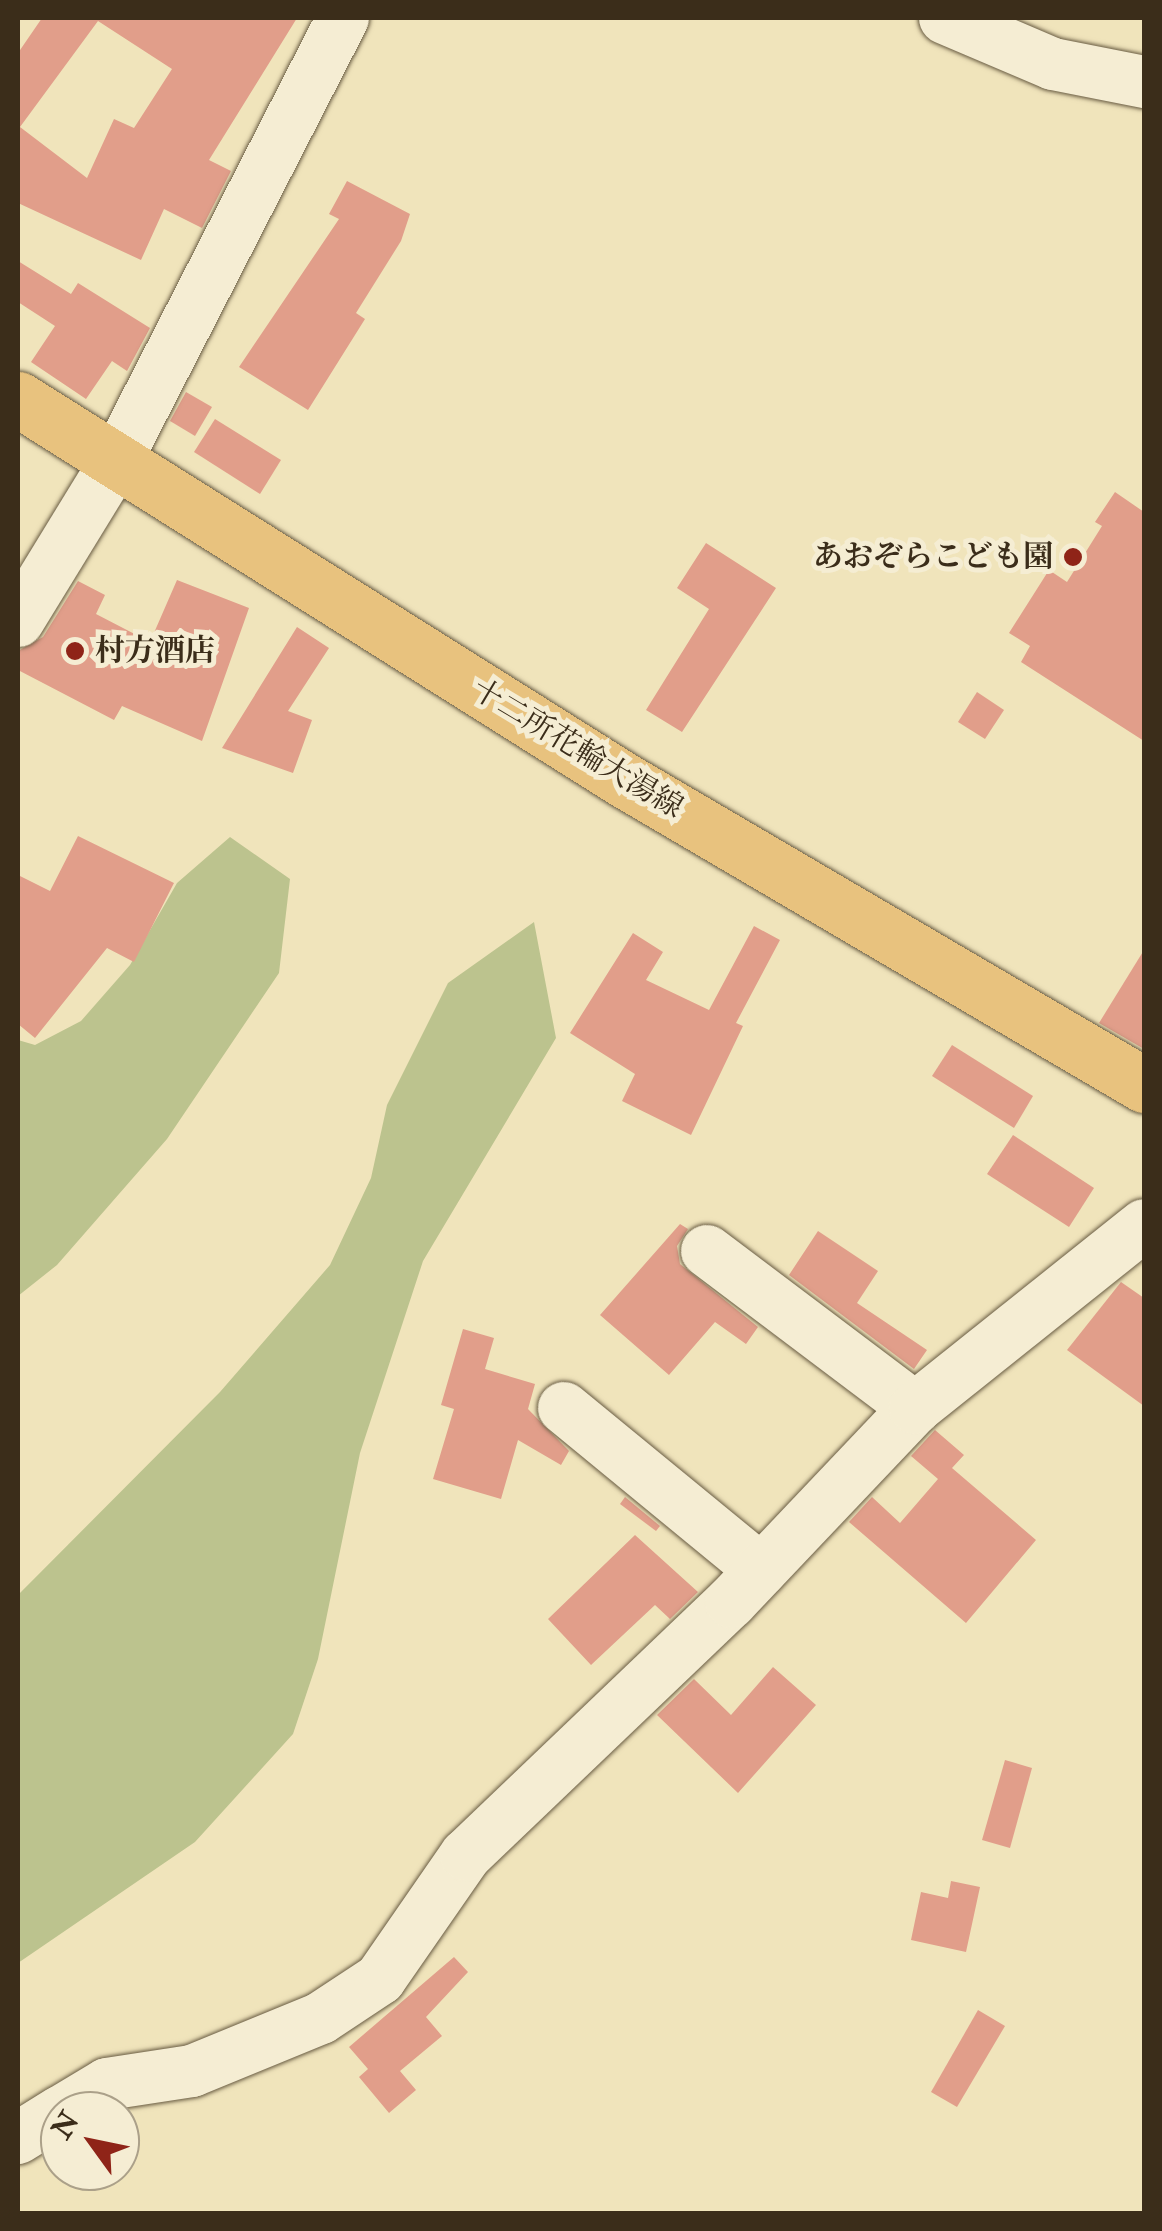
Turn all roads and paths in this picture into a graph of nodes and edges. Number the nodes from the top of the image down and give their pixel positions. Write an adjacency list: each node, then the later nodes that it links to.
1 (344, 18): 5 (street)
2 (945, 18): 3 (street)
3 (1144, 82)
4 (18, 399): 5 (main road, 十二所花輪大湯線)
5 (116, 463): 6 (street); 7 (main road, 十二所花輪大湯線)
6 (18, 620)
7 (1144, 1085)
8 (1144, 1225): 11 (street)
9 (708, 1251): 11 (street)
10 (564, 1408): 12 (street)
11 (915, 1408): 12 (street)
12 (762, 1570): 13 (street)
13 (96, 2091)
14 (40, 2125): 15 (street)
15 (18, 2138)

